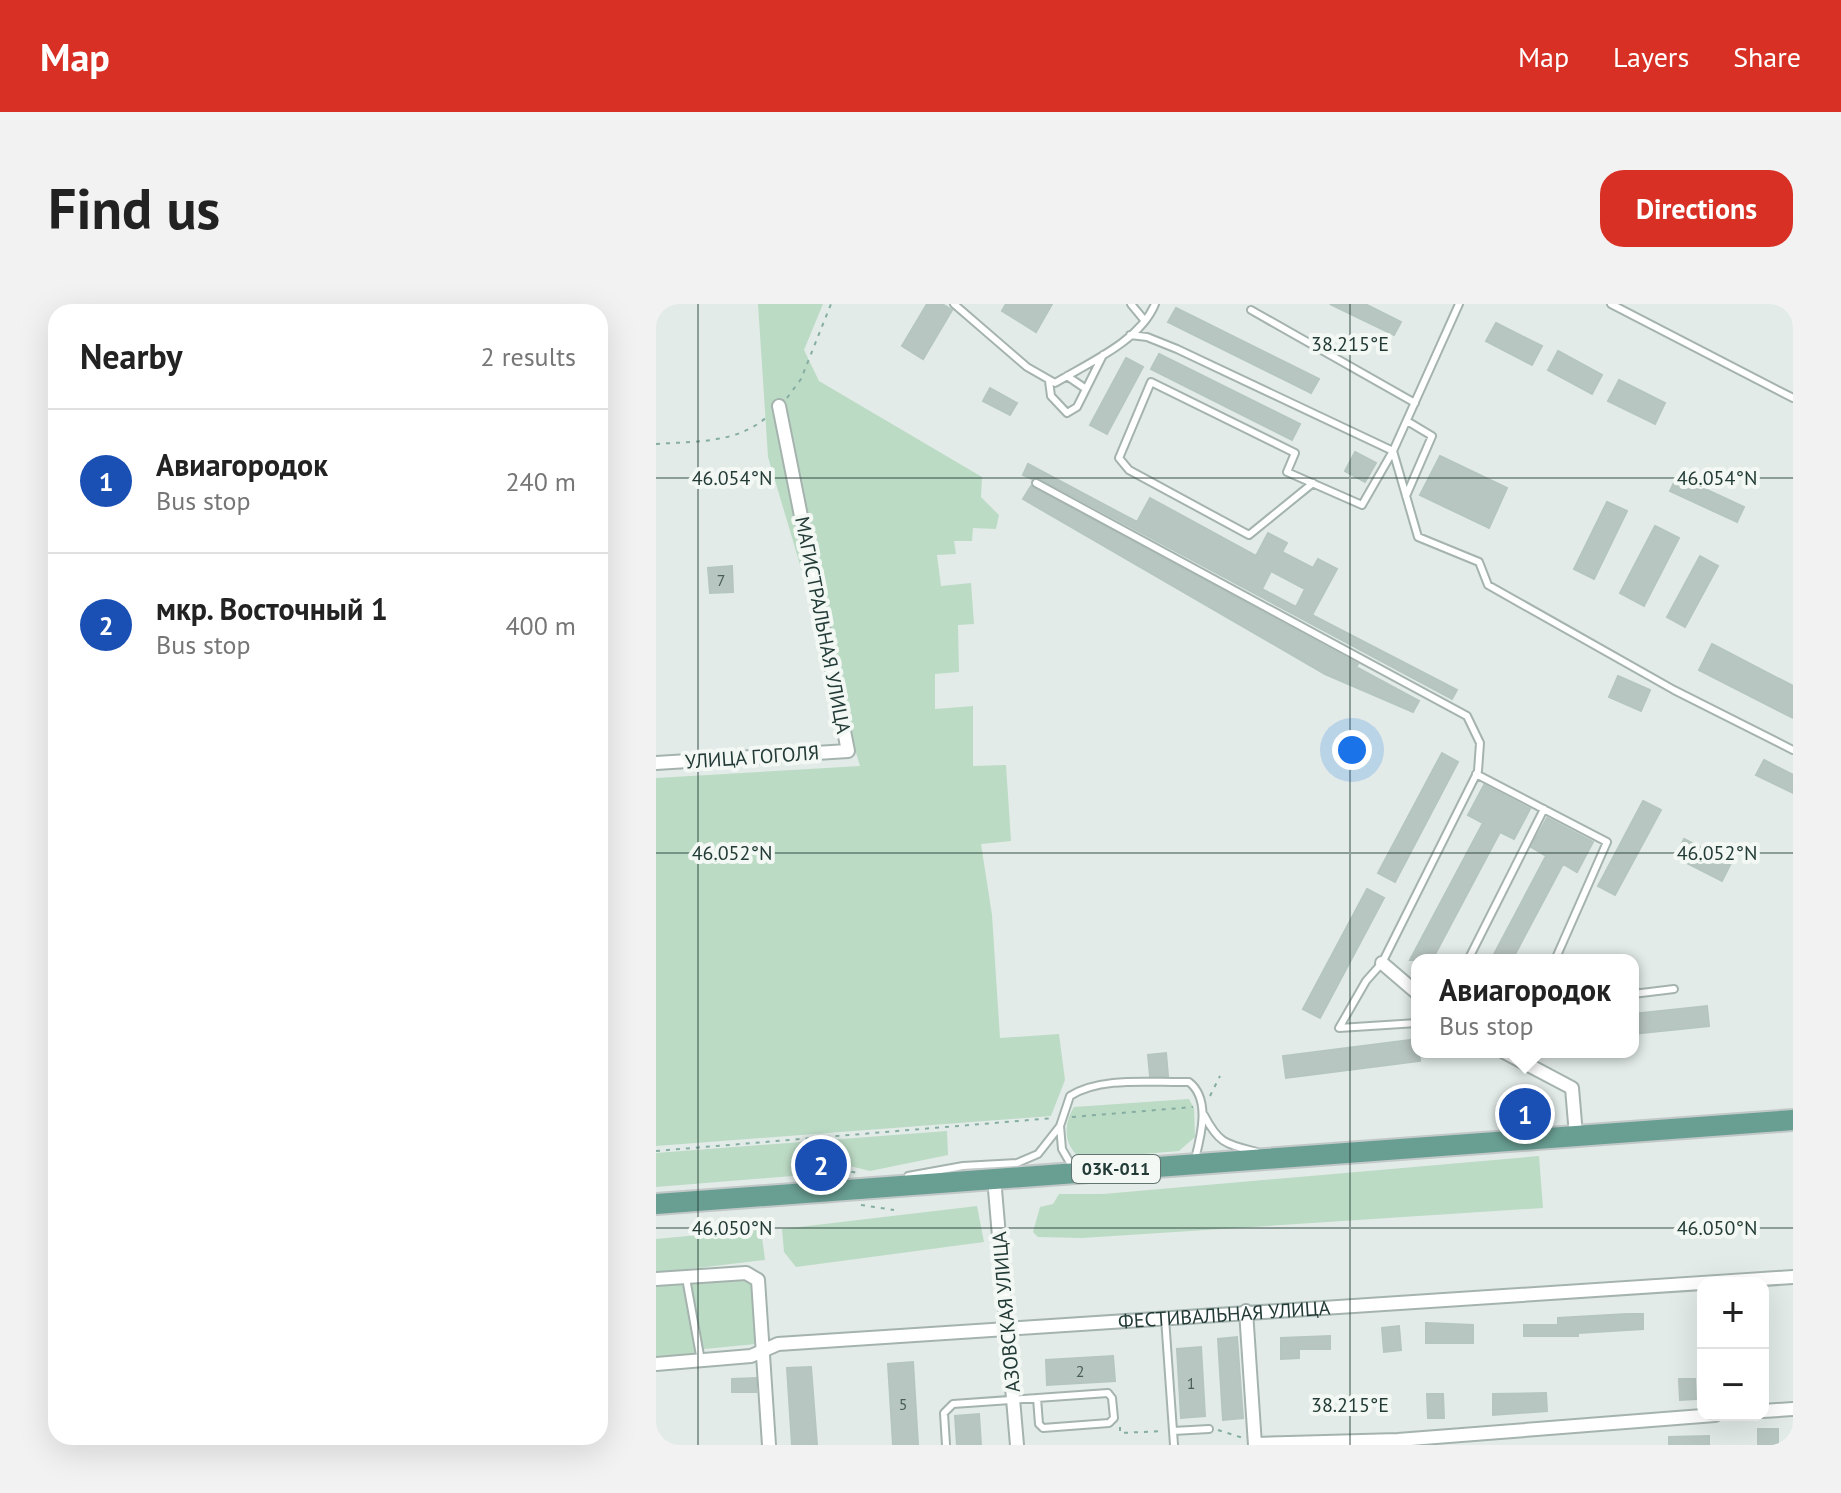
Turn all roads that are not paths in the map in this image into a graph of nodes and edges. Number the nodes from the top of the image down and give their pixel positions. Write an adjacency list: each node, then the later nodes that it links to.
1 (954, 304): 11 (lane)
2 (1131, 304): 7 (lane)
3 (1155, 304): 7 (lane)
4 (1459, 304): 14 (lane)
5 (1611, 304): 13 (lane)
6 (1251, 310): 14 (lane)
7 (1145, 321): 8 (lane)
8 (1130, 335): 9 (lane); 17 (lane)
9 (1105, 352): 10 (lane); 12 (lane)
10 (1067, 376): 11 (lane); 12 (lane)
11 (1049, 381): 12 (lane)
12 (1086, 389)
13 (1793, 398)
14 (1415, 403): 16 (lane)
15 (779, 406): 22 (street, МАГИСТРАЛЬНАЯ УЛИЦА)
16 (1407, 421): 17 (lane); 20 (lane)
17 (1393, 451): 19 (lane); 20 (lane)
18 (1036, 483): 24 (lane)
19 (1313, 483): 19 (lane)
20 (1406, 496): 21 (lane)
21 (1793, 750)
22 (848, 751): 23 (street, УЛИЦА ГОГОЛЯ)
23 (656, 763)
24 (1476, 774): 25 (lane); 28 (lane)
25 (1544, 809): 26 (lane); 27 (lane)
26 (1471, 954)
27 (1558, 954)
28 (1382, 963): 29 (street); 32 (lane)
29 (1411, 988)
30 (1674, 989): 31 (lane)
31 (1639, 993)
32 (1411, 1023)
33 (1517, 1058): 37 (street)
34 (1202, 1109): 36 (lane); 38 (lane); 39 (lane)
35 (1793, 1120): 37 (main road, 03К-011)
36 (1060, 1126): 40 (lane); 42 (lane)
37 (1576, 1135): 38 (main road, 03К-011)
38 (1275, 1157): 39 (main road, 03К-011)
39 (1195, 1163): 40 (main road, 03К-011)
40 (1075, 1172): 41 (main road, 03К-011)
41 (994, 1178): 42 (main road, 03К-011); 49 (street, АЗОВСКАЯ УЛИЦА)
42 (830, 1191): 43 (main road, 03К-011)
43 (656, 1204)
44 (686, 1277): 46 (street); 50 (street); 51 (lane)
45 (1793, 1277): 47 (street, ФЕСТИВАЛЬНАЯ УЛИЦА)
46 (656, 1279)
47 (1246, 1311): 48 (street, ФЕСТИВАЛЬНАЯ УЛИЦА); 61 (street)
48 (1165, 1318): 49 (street, ФЕСТИВАЛЬНАЯ УЛИЦА); 59 (lane)
49 (1007, 1330): 50 (street, ФЕСТИВАЛЬНАЯ УЛИЦА); 54 (street, АЗОВСКАЯ УЛИЦА)
50 (764, 1349): 51 (street, ФЕСТИВАЛЬНАЯ УЛИЦА); 62 (street)
51 (701, 1361): 52 (street, ФЕСТИВАЛЬНАЯ УЛИЦА)
52 (656, 1364)
53 (1037, 1398): 53 (lane); 54 (lane)
54 (1013, 1400): 63 (lane); 64 (street, АЗОВСКАЯ УЛИЦА)
55 (1793, 1409): 56 (street)
56 (1769, 1411)
57 (1697, 1417): 60 (street)
58 (1209, 1429): 59 (lane)
59 (1173, 1431): 65 (lane)
60 (1398, 1443): 61 (street)
61 (1255, 1444)
62 (769, 1445)
63 (946, 1445)
64 (1017, 1445)
65 (1174, 1445)

